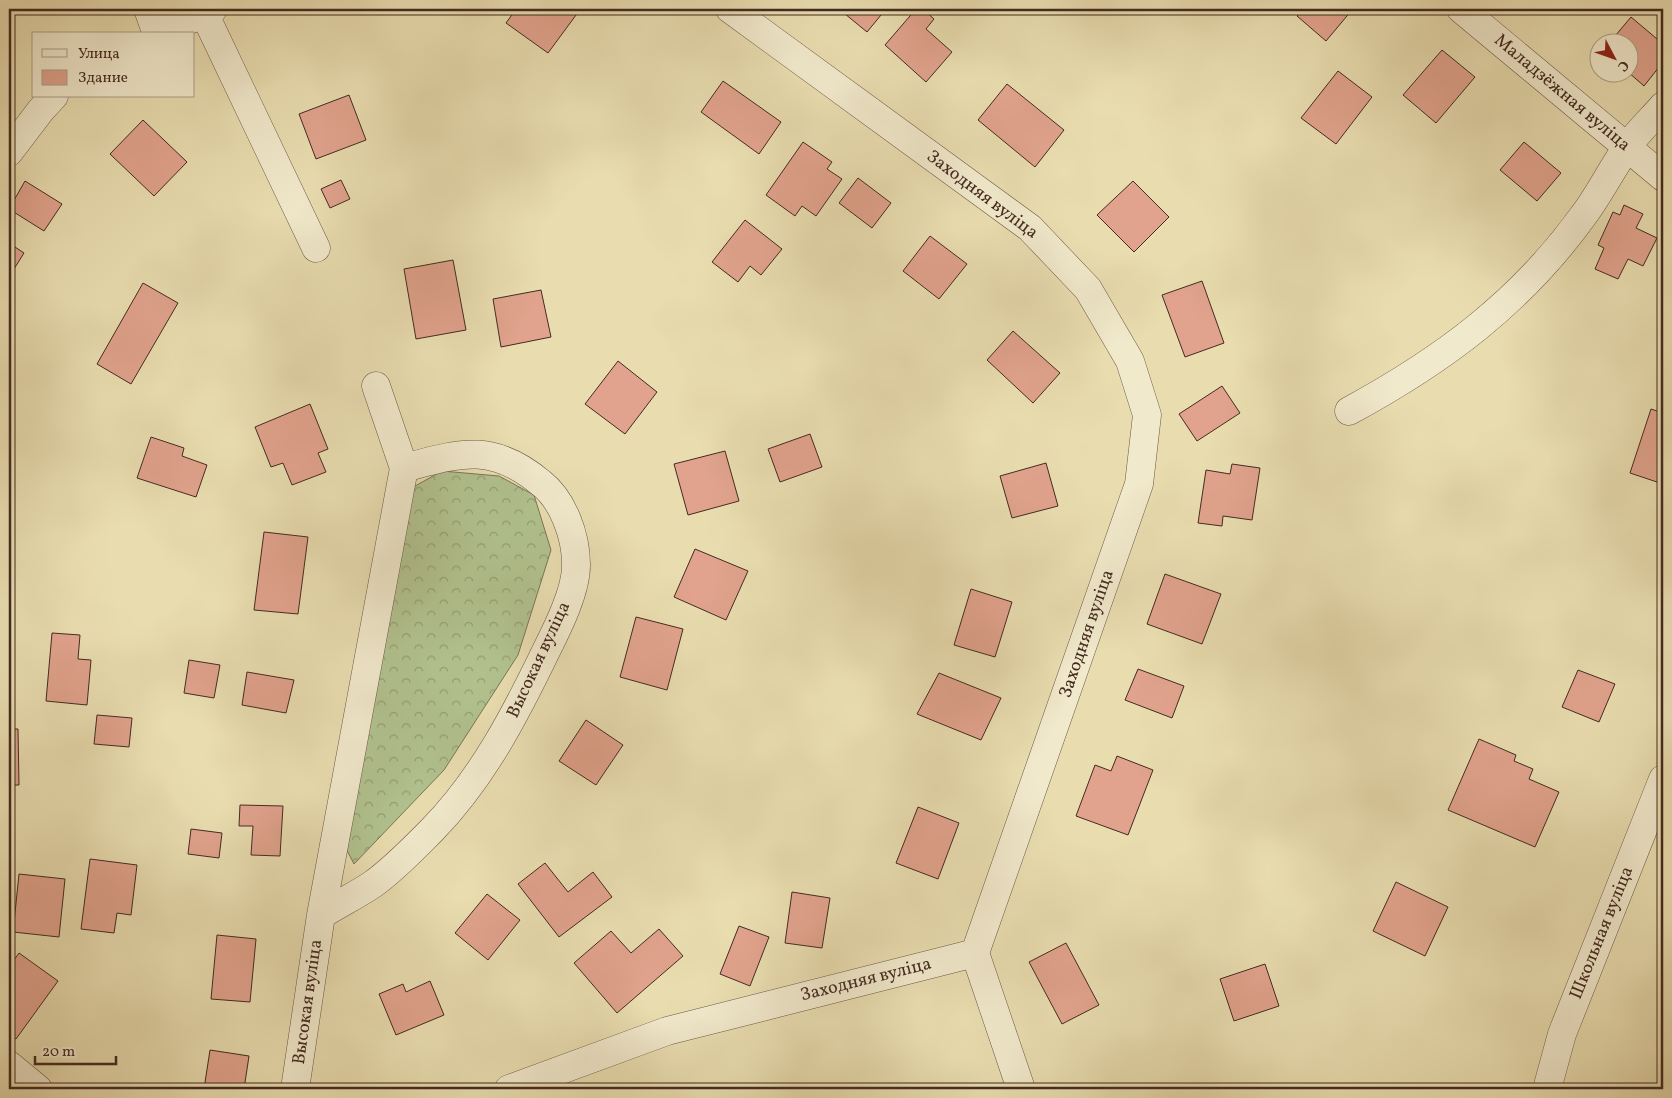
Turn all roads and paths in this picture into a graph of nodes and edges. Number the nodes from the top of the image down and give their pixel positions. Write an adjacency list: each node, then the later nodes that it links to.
1 (148, 9): 5 (street)
2 (730, 9): 18 (street, Заходняя вуліца)
3 (1461, 9): 9 (street, Маладзёжная вуліца)
4 (209, 11): 6 (street); 12 (street)
5 (156, 32)
6 (162, 32)
7 (52, 98): 10 (street)
8 (1663, 106): 9 (street)
9 (1627, 147): 11 (street, Маладзёжная вуліца); 14 (street)
10 (9, 152)
11 (1663, 177)
12 (316, 248)
13 (376, 386): 15 (street, Высокая вуліца)
14 (1349, 411)
15 (404, 468): 17 (street, Высокая вуліца); 17 (street, Высокая вуліца)
16 (1663, 778): 24 (street, Школьная вуліца)
17 (321, 914): 21 (street, Высокая вуліца)
18 (975, 953): 22 (street, Заходняя вуліца); 23 (street)
19 (9, 1065): 20 (street)
20 (38, 1089)
21 (295, 1089)
22 (509, 1089)
23 (1021, 1089)
24 (1548, 1089)

